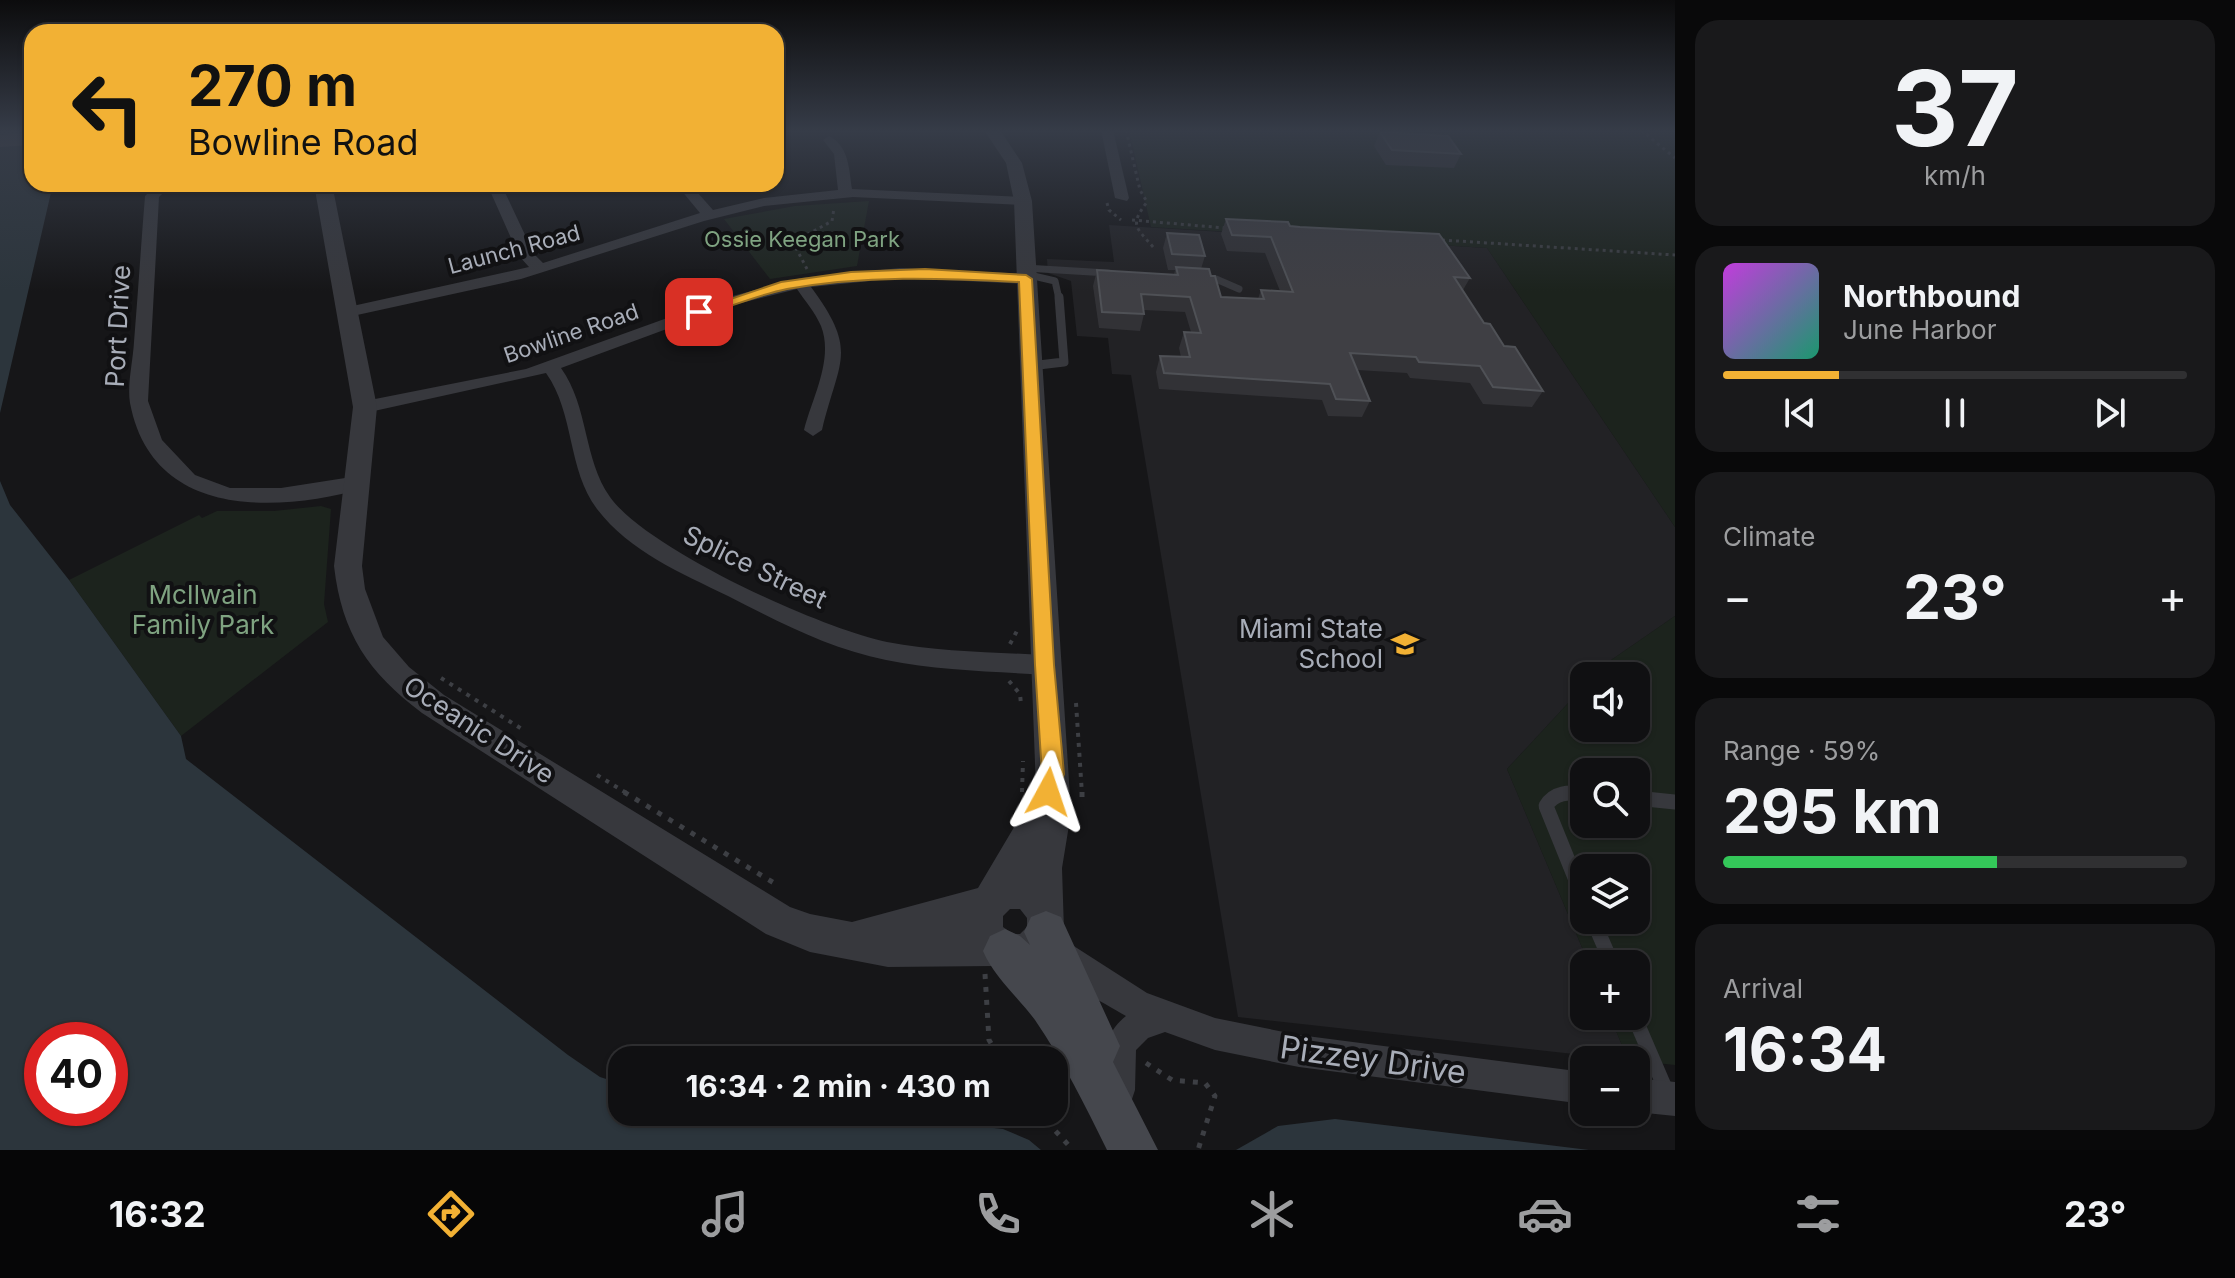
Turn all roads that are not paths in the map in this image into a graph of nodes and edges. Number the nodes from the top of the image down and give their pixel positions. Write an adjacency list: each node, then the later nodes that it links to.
1 (840, 184): 8 (street)
2 (1019, 184): 10 (street)
3 (1119, 184): 9 (street)
4 (156, 192): 23 (street, Port Drive)
5 (325, 192): 18 (street, Oceanic Drive)
6 (498, 192): 12 (street)
7 (690, 192): 11 (street)
8 (840, 194): 10 (street, Launch Road); 11 (street, Launch Road)
9 (1122, 198)
10 (1023, 201): 14 (street)
11 (709, 214): 12 (street, Launch Road)
12 (539, 268): 18 (street, Launch Road)
13 (1113, 273): 14 (lane)
14 (1025, 274): 15 (street, Bowline Road); 19 (street); 19 (lane)
15 (806, 278): 20 (street, Bowline Road); 22 (street)
16 (1185, 278): 17 (lane)
17 (1239, 289)
18 (348, 312): 21 (street, Oceanic Drive)
19 (1030, 366): 24 (street)
20 (551, 367): 21 (street, Bowline Road); 24 (street, Splice Street)
21 (365, 407): 23 (street, Oceanic Drive)
22 (813, 430)
23 (358, 483): 32 (street, Oceanic Drive)
24 (1044, 665): 25 (street)
25 (1053, 774): 30 (street); 31 (street)
26 (1570, 792): 29 (lane)
27 (1650, 799): 28 (lane)
28 (1675, 802)
29 (1570, 865)
30 (990, 900): 31 (street); 32 (street, Oceanic Drive); 33 (street)
31 (1045, 924): 33 (street); 34 (street, Pizzey Drive); 36 (main road)
32 (838, 940): 33 (street, Oceanic Drive)
33 (996, 956): 40 (main road)
34 (1164, 1017): 36 (street); 37 (street, Pizzey Drive)
35 (1640, 1030): 39 (lane)
36 (1132, 1077): 40 (main road)
37 (1570, 1086)
38 (1650, 1097): 39 (street)
39 (1672, 1099)
40 (1135, 1150)

